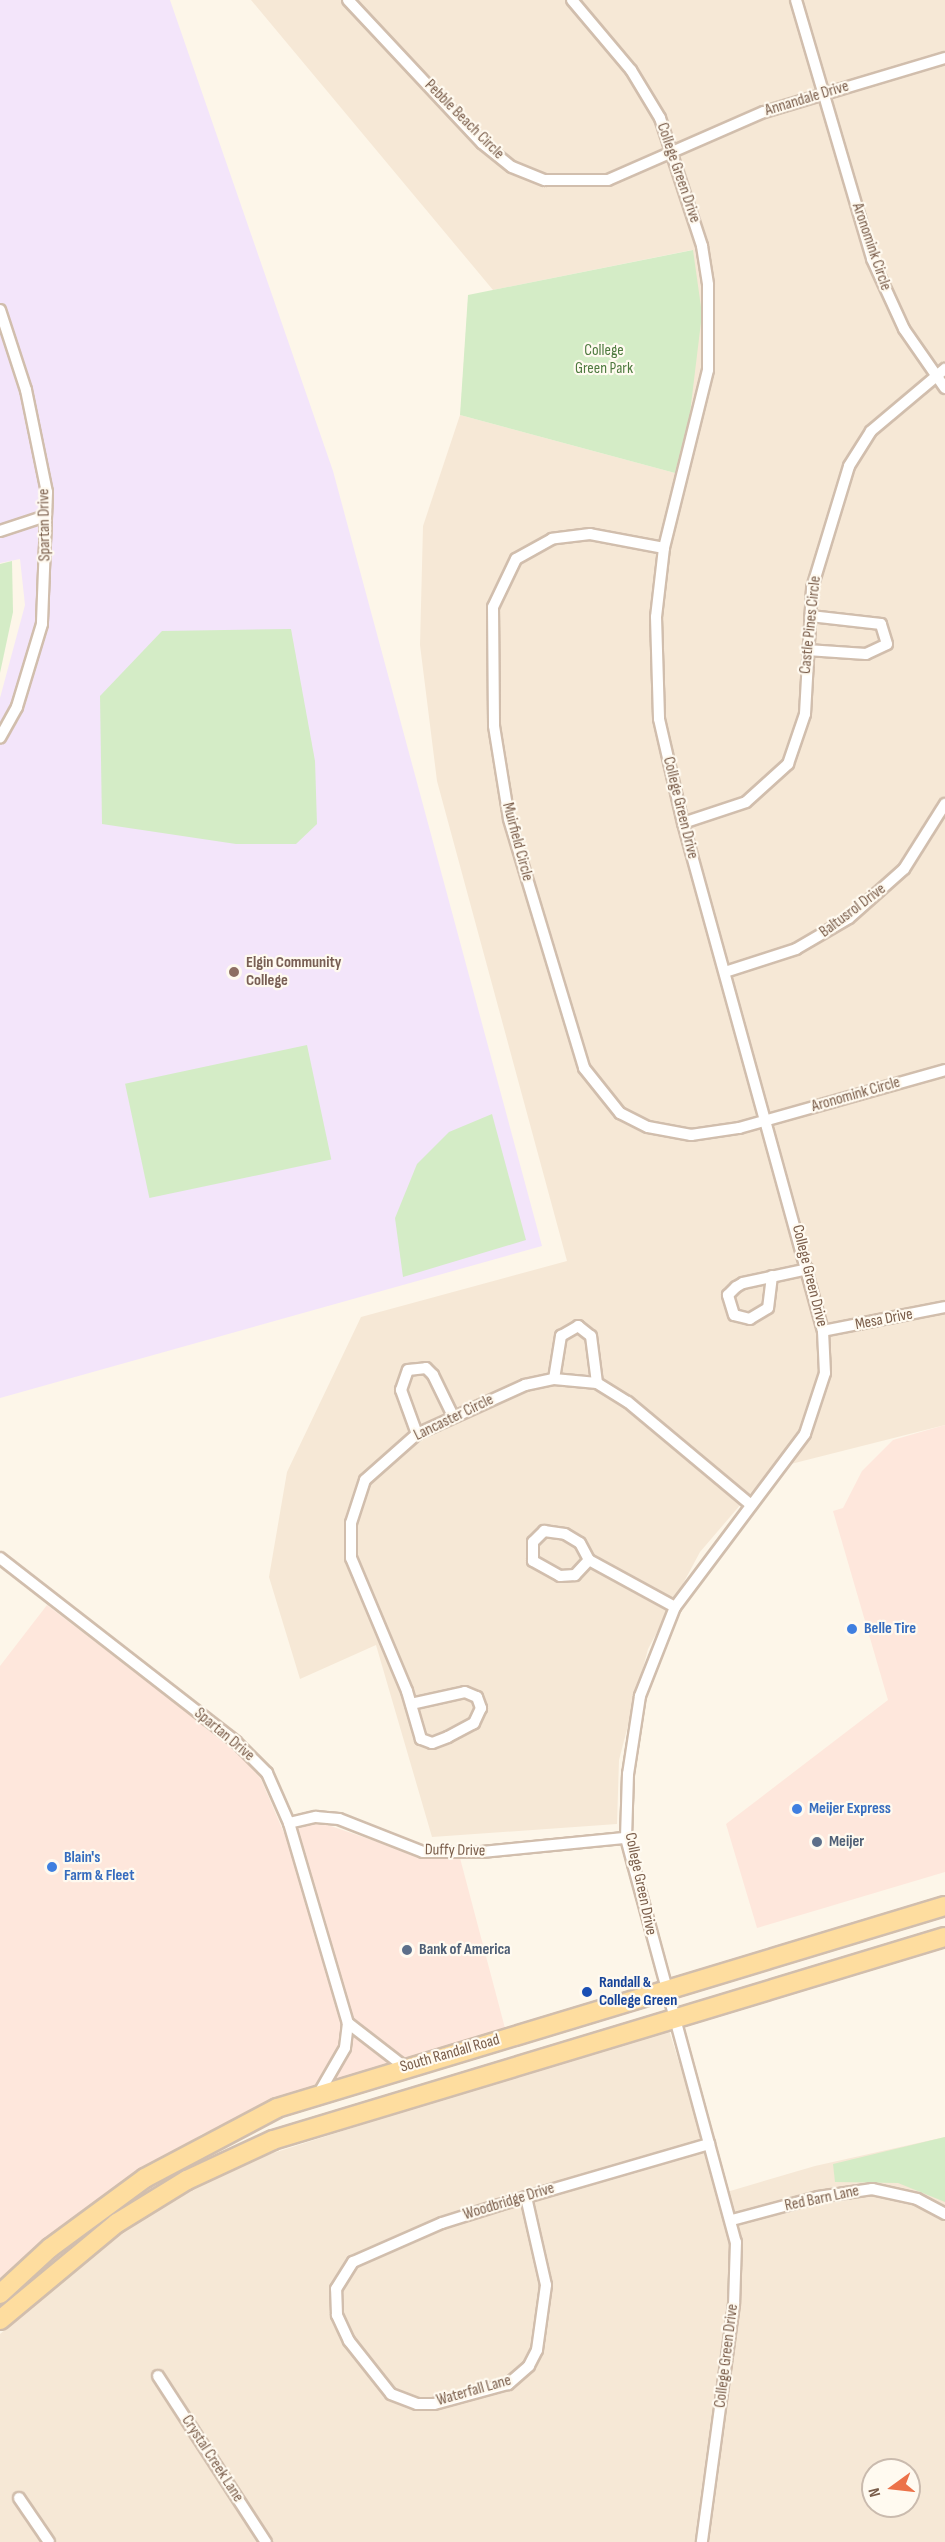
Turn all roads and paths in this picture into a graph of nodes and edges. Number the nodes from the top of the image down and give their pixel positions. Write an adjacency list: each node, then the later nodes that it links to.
1 (348, 0): 6 (street, Pebble Beach Circle)
2 (572, 0): 6 (street, College Green Drive)
3 (796, 0): 5 (street, Aronomink Circle)
4 (945, 58): 5 (street, Annandale Drive)
5 (823, 94): 6 (street, Annandale Drive); 8 (street, Aronomink Circle)
6 (674, 152): 12 (street, College Green Drive)
7 (0, 310): 10 (street, Spartan Drive)
8 (940, 373): 9 (street, Aronomink Circle); 13 (street, Castle Pines Circle)
9 (945, 388)
10 (46, 516): 11 (street); 15 (street, Spartan Drive)
11 (0, 531)
12 (664, 548): 17 (street, College Green Drive); 20 (street, Muirfield Circle)
13 (810, 616): 14 (street, Castle Pines Circle); 14 (street)
14 (807, 650): 17 (street, Castle Pines Circle)
15 (0, 738)
16 (945, 804): 18 (street, Baltusrol Drive)
17 (682, 823): 18 (street, College Green Drive)
18 (725, 972): 20 (street, College Green Drive)
19 (945, 1070): 20 (street, Aronomink Circle)
20 (767, 1120): 21 (street, College Green Drive)
21 (808, 1269): 22 (street); 24 (street, College Green Drive)
22 (772, 1276): 22 (street)
23 (945, 1307): 24 (street, Mesa Drive)
24 (823, 1330): 29 (street, College Green Drive)
25 (554, 1379): 26 (street, Lancaster Circle); 26 (street); 27 (street, Lancaster Circle)
26 (597, 1383): 29 (street, Lancaster Circle)
27 (453, 1416): 28 (street, Lancaster Circle); 28 (street)
28 (417, 1434): 33 (street, Lancaster Circle)
29 (752, 1505): 32 (street, College Green Drive)
30 (0, 1558): 34 (street, Spartan Drive)
31 (589, 1560): 31 (street); 32 (street)
32 (675, 1607): 35 (street, College Green Drive)
33 (411, 1704): 33 (street, Lancaster Circle)
34 (289, 1823): 35 (street, Duffy Drive); 40 (street, Spartan Drive)
35 (627, 1838): 38 (street, College Green Drive)
36 (945, 1906): 38 (main road, South Randall Road)
37 (945, 1937): 39 (main road, South Randall Road)
38 (664, 1991): 39 (street, College Green Drive); 41 (main road, South Randall Road)
39 (673, 2019): 43 (street, College Green Drive); 49 (main road, South Randall Road)
40 (348, 2023): 41 (street); 42 (street, Spartan Drive)
41 (405, 2067): 42 (main road, South Randall Road)
42 (319, 2093): 47 (main road, South Randall Road)
43 (710, 2144): 44 (street, Woodbridge Drive); 46 (street, College Green Drive)
44 (526, 2197): 48 (street, Woodbridge Drive); 48 (street, Waterfall Lane)
45 (945, 2214): 46 (street, Red Barn Lane)
46 (732, 2220): 54 (street, College Green Drive)
47 (0, 2294)
48 (335, 2298)
49 (0, 2320)
50 (158, 2376): 53 (street, Crystal Creek Lane)
51 (19, 2498): 52 (street)
52 (49, 2542)
53 (266, 2542)
54 (702, 2542)

